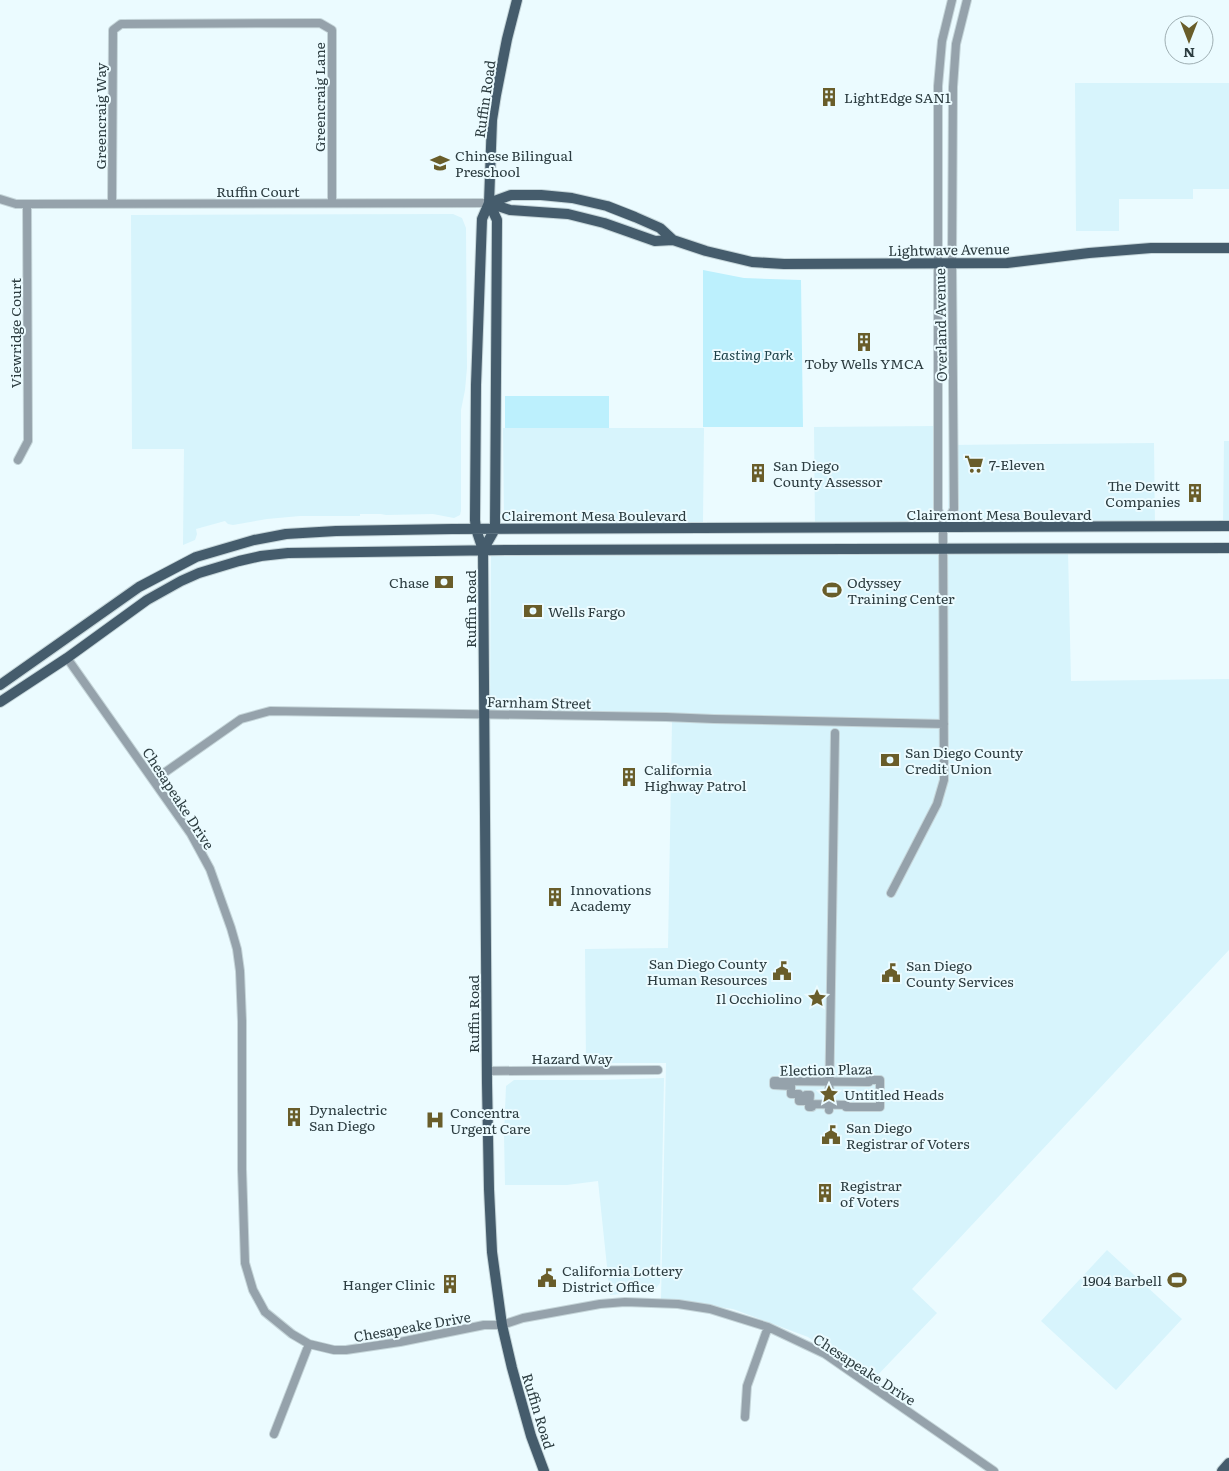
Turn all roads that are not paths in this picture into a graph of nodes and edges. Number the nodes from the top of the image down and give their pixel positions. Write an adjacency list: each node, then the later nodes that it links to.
1 (517, 0): 7 (main road, Ruffin Road)
2 (952, 0): 13 (street, Overland Avenue)
3 (967, 0): 12 (street, Overland Avenue)
4 (116, 28): 6 (street, Greencraig Lane); 9 (street, Greencraig Way)
5 (0, 199): 8 (street, Ruffin Court)
6 (332, 203): 7 (street, Ruffin Court); 9 (street, Ruffin Court)
7 (489, 203): 10 (main road, Lightwave Avenue); 10 (main road, Lightwave Avenue); 17 (main road, Ruffin Road); 18 (main road, Ruffin Road)
8 (27, 204): 9 (street, Ruffin Court); 14 (street, Viewridge Court)
9 (112, 204)
10 (673, 240): 13 (main road, Lightwave Avenue)
11 (1229, 248): 12 (main road, Lightwave Avenue)
12 (952, 263): 13 (main road, Lightwave Avenue); 16 (street, Overland Avenue)
13 (937, 264): 16 (street, Overland Avenue)
14 (18, 460)
15 (1229, 526): 16 (main road, Clairemont Mesa Boulevard)
16 (943, 528): 18 (main road, Clairemont Mesa Boulevard); 19 (street, Overland Avenue)
17 (476, 529): 18 (main road, Clairemont Mesa Boulevard); 21 (main road, Ruffin Road); 23 (main road, Clairemont Mesa Boulevard)
18 (494, 529): 21 (main road, Ruffin Road)
19 (943, 548): 20 (main road); 21 (main road); 26 (street, Overland Avenue)
20 (1229, 548)
21 (483, 550): 22 (main road); 25 (main road, Ruffin Road)
22 (67, 658): 24 (main road); 28 (street, Chesapeake Drive)
23 (0, 684)
24 (0, 702)
25 (485, 713): 26 (street, Farnham Street); 28 (street, Farnham Street); 31 (main road, Ruffin Road)
26 (944, 724): 29 (street, Overland Avenue)
27 (835, 732): 32 (street)
28 (154, 780): 36 (street, Chesapeake Drive)
29 (891, 893)
30 (658, 1070): 31 (street, Hazard Way)
31 (487, 1071): 34 (main road, Ruffin Road)
32 (829, 1082): 33 (street); 33 (street, Election Plaza); 33 (street, Election Plaza)
33 (829, 1107)
34 (502, 1325): 35 (street, Chesapeake Drive); 36 (street, Chesapeake Drive); 40 (main road, Ruffin Road)
35 (768, 1327): 37 (street); 41 (street, Chesapeake Drive)
36 (309, 1344): 38 (street)
37 (745, 1417)
38 (274, 1434)
39 (1229, 1463): 42 (main road)
40 (544, 1471)
41 (994, 1471)
42 (1222, 1471)

